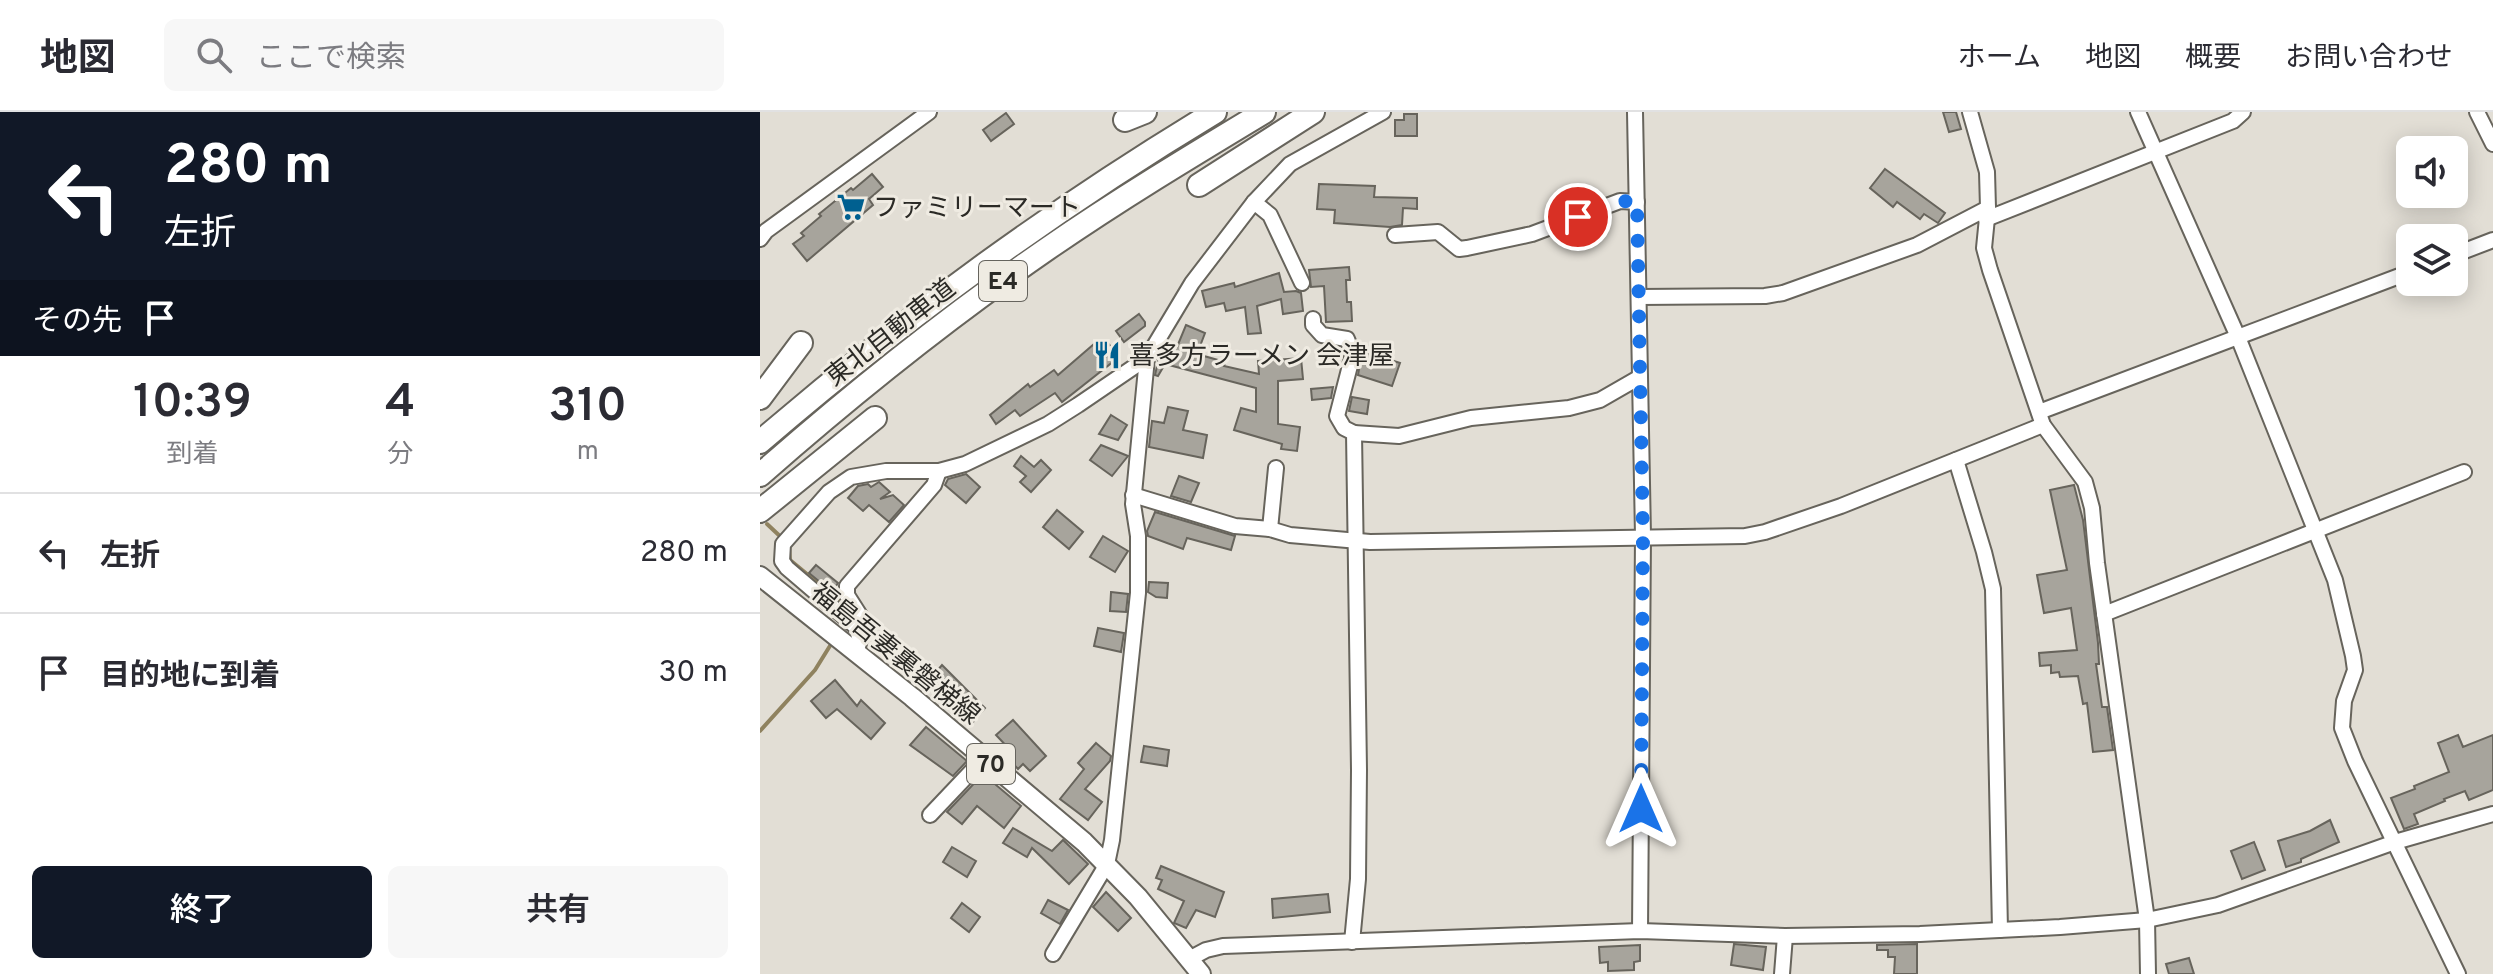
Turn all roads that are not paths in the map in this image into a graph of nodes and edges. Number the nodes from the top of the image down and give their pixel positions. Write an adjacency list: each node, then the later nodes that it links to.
1 (929, 112): 18 (street)
2 (1215, 112): 33 (highway, 東北自動車道 / E4)
3 (1264, 112): 38 (highway, 東北自動車道 / E4)
4 (1313, 112): 13 (highway)
5 (1383, 112): 14 (street)
6 (1635, 112): 15 (street)
7 (1970, 112): 16 (street)
8 (2138, 112): 12 (street)
9 (2243, 112): 12 (street)
10 (2477, 112): 11 (street)
11 (2493, 144)
12 (2156, 152): 16 (street); 25 (street)
13 (1199, 185)
14 (1254, 202): 22 (street); 27 (street)
15 (1637, 202): 17 (street); 23 (street)
16 (1987, 214): 23 (street); 31 (street)
17 (1395, 235)
18 (760, 239)
19 (2493, 240): 20 (street)
20 (2468, 250)
21 (2396, 277): 25 (street)
22 (1302, 283)
23 (1639, 297): 28 (street)
24 (1313, 319): 32 (street)
25 (2238, 337): 31 (street); 42 (street)
26 (801, 343): 29 (highway)
27 (1147, 358): 36 (street); 39 (street)
28 (1640, 377): 32 (street); 43 (street)
29 (760, 398)
30 (875, 418): 40 (highway)
31 (2041, 418): 34 (street); 46 (street)
32 (1354, 433): 44 (street)
33 (760, 442)
34 (1956, 460): 43 (street); 55 (street)
35 (1276, 468): 41 (street)
36 (939, 471): 47 (street); 47 (street)
37 (2464, 472): 42 (street)
38 (760, 475)
39 (1133, 495): 41 (street); 53 (street)
40 (760, 511)
41 (1270, 529): 44 (street)
42 (2317, 529): 46 (street); 52 (street)
43 (1643, 536): 44 (street); 56 (street)
44 (1357, 541): 58 (street)
45 (760, 576): 48 (main road, 福島吾妻裏磐梯線 / 70)
46 (2104, 614): 54 (street)
47 (856, 627): 48 (street)
48 (856, 653): 49 (main road, 福島吾妻裏磐梯線 / 70)
49 (984, 758): 51 (street); 53 (main road, 福島吾妻裏磐梯線 / 70)
50 (2493, 814): 52 (street)
51 (930, 815)
52 (2395, 842): 54 (street); 63 (street)
53 (1107, 864): 59 (street); 60 (main road, 福島吾妻裏磐梯線 / 70)
54 (2147, 920): 55 (street); 62 (street)
55 (2000, 930): 57 (street)
56 (1640, 931): 57 (street); 58 (street)
57 (1785, 936): 61 (street)
58 (1352, 942): 60 (street)
59 (1053, 954)
60 (1196, 966)
61 (1782, 974)
62 (2148, 974)
63 (2458, 974)

